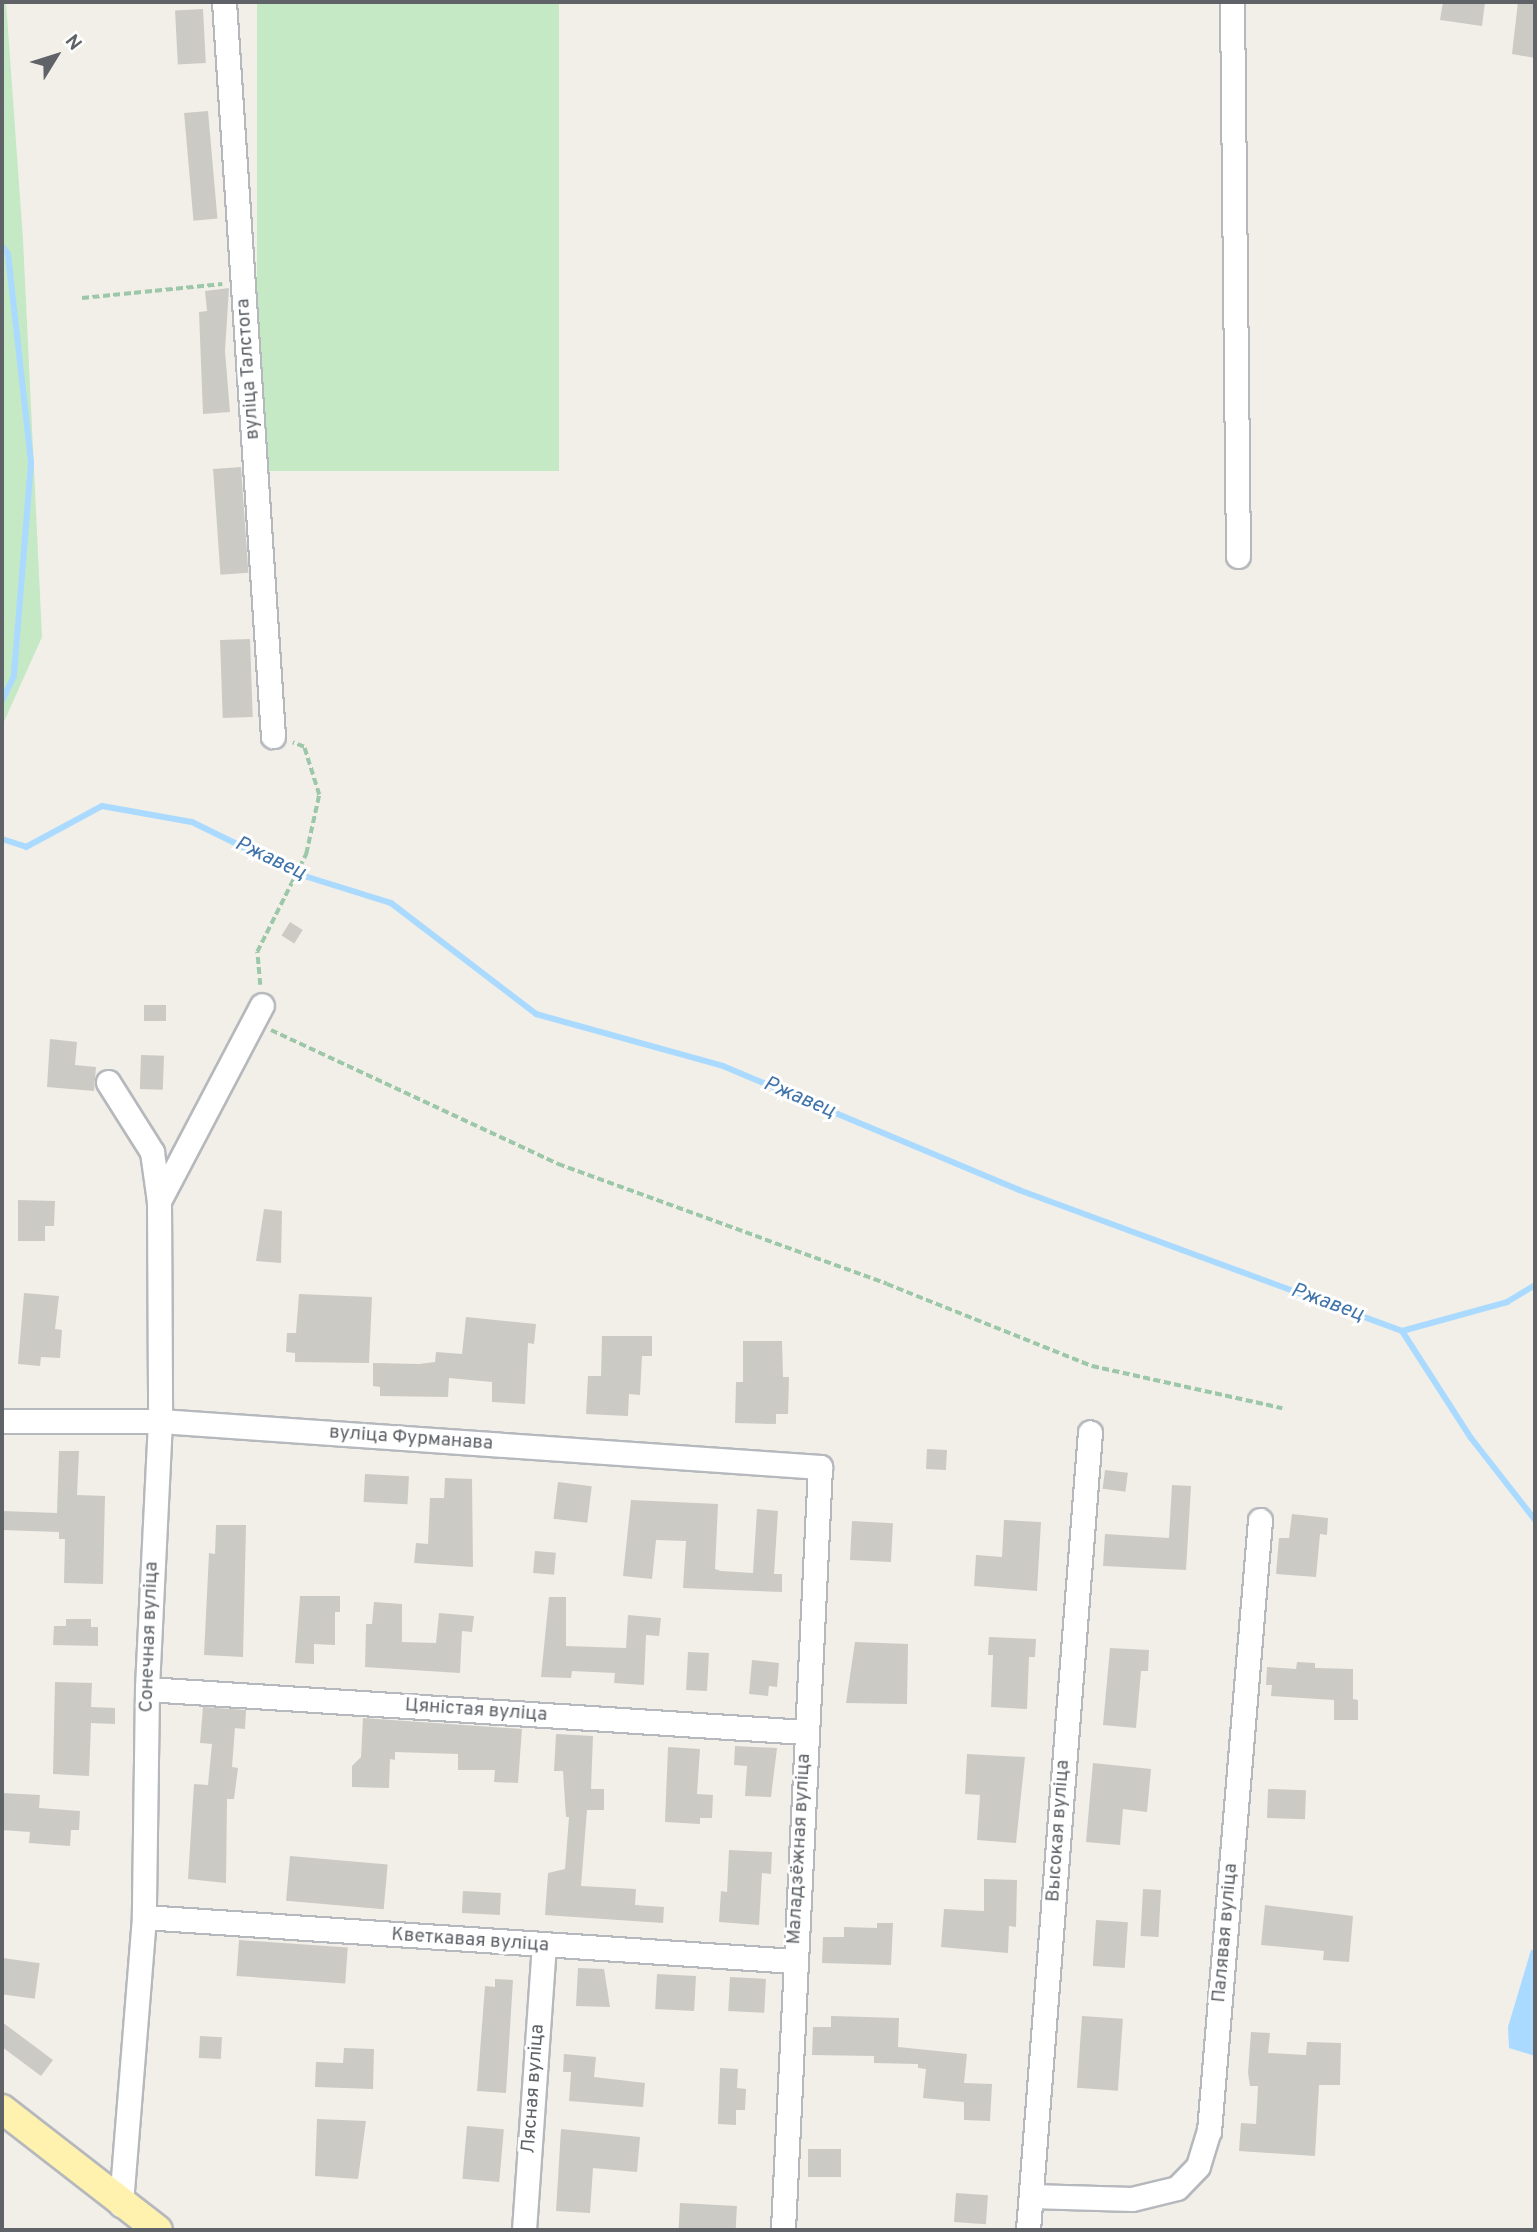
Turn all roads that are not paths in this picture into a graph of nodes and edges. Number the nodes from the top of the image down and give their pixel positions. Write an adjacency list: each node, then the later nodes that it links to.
1 (224, 2): 4 (street, вуліца Талстога)
2 (1231, 2): 3 (street)
3 (1238, 556)
4 (273, 736)
5 (258, 1014): 7 (street)
6 (107, 1082): 7 (street, Сонечная вуліца)
7 (159, 1201): 9 (street, Сонечная вуліца)
8 (2, 1421): 9 (street, вуліца Фурманава)
9 (160, 1421): 11 (street, вуліца Фурманава); 13 (street, Сонечная вуліца)
10 (1090, 1432): 19 (street, Высокая вуліца)
11 (820, 1467): 14 (street, Маладзёжная вуліца)
12 (1260, 1520): 19 (street, Палявая вуліца)
13 (147, 1689): 14 (street, Цяністая вуліца); 15 (street, Сонечная вуліца)
14 (805, 1732): 17 (street, Маладзёжная вуліца)
15 (145, 1917): 16 (street, Кветкавая вуліца); 20 (street, Сонечная вуліца)
16 (544, 1947): 17 (street, Кветкавая вуліца); 22 (street, Лясная вуліца)
17 (795, 1961): 23 (street, Маладзёжная вуліца)
18 (2, 2109): 20 (main road)
19 (1031, 2196): 24 (street, Высокая вуліца)
20 (121, 2205): 21 (main road)
21 (158, 2230)
22 (524, 2230)
23 (783, 2230)
24 (1028, 2230)

